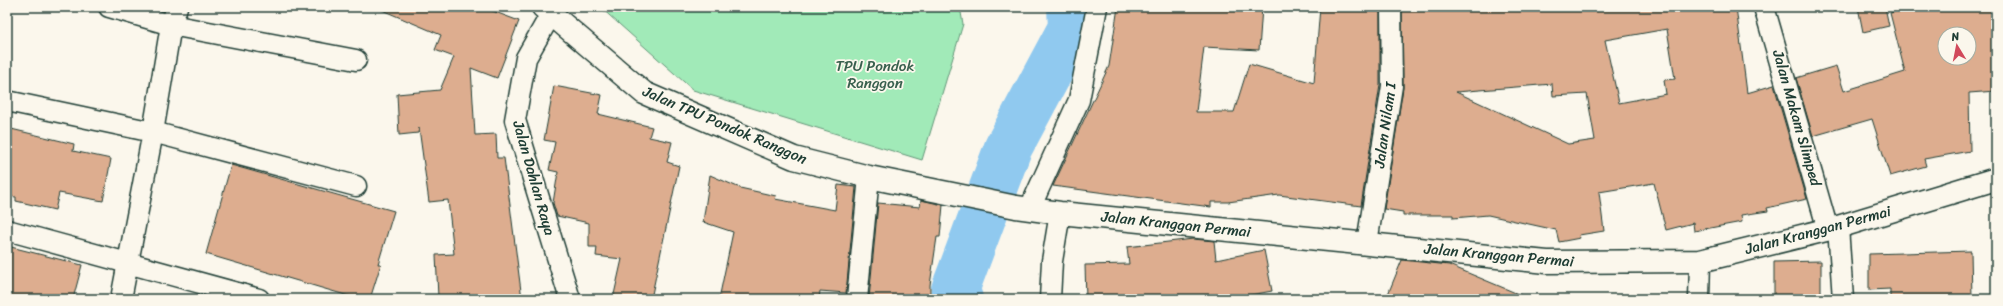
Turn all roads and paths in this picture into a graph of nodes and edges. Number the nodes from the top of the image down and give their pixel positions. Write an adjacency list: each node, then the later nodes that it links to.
1 (109, 7): 6 (street)
2 (1097, 7): 13 (street)
3 (1392, 7): 17 (street, Jalan Nilam I)
4 (1764, 7): 15 (street, Jalan Makam Slimped)
5 (547, 11): 10 (street, Jalan TPU Pondok Ranggon); 22 (street, Jalan Dahlan Raya)
6 (174, 16): 7 (street); 9 (street)
7 (356, 60)
8 (7, 101): 9 (street)
9 (153, 132): 12 (street); 19 (street)
10 (869, 178): 13 (street, Jalan TPU Pondok Ranggon); 23 (street)
11 (1996, 179): 15 (street, Jalan Kranggan Permai)
12 (356, 186)
13 (1023, 208): 14 (street, Jalan Kranggan Permai)
14 (1060, 213): 17 (street, Jalan Kranggan Permai); 24 (street)
15 (1833, 228): 18 (street, Jalan Kranggan Permai); 26 (street, Jalan Makam Slimped)
16 (7, 230): 19 (street)
17 (1367, 243): 18 (street, Jalan Kranggan Permai)
18 (1700, 261): 25 (street)
19 (128, 265): 20 (street); 21 (street)
20 (121, 299)
21 (259, 299)
22 (570, 299)
23 (857, 299)
24 (1050, 299)
25 (1699, 299)
26 (1843, 299)

